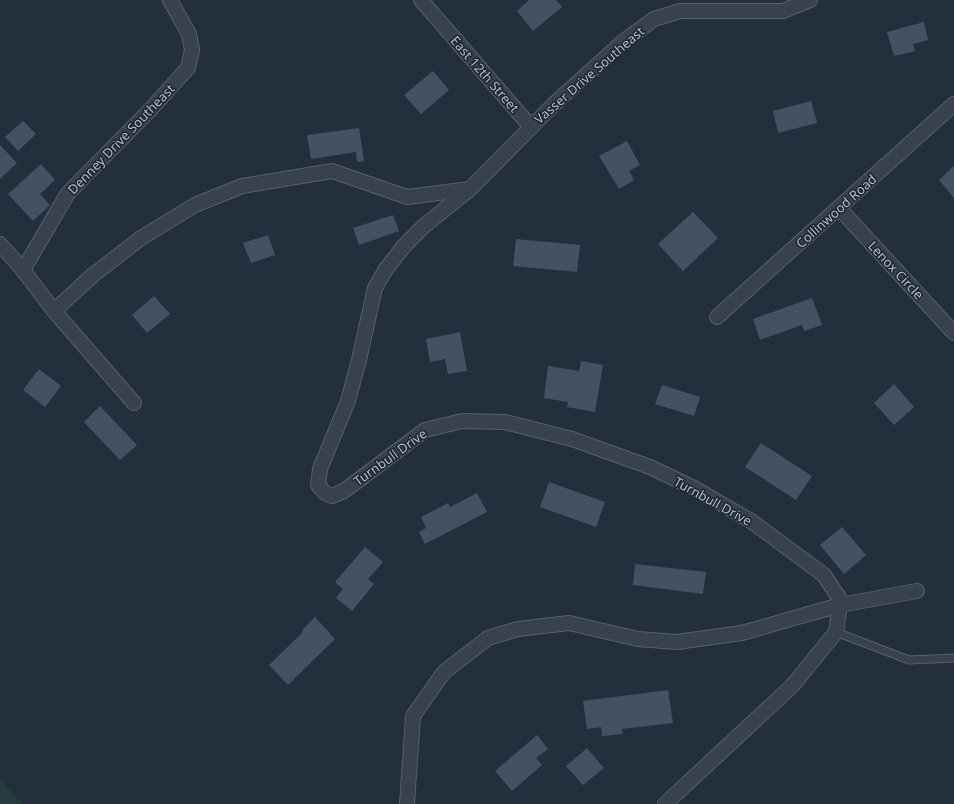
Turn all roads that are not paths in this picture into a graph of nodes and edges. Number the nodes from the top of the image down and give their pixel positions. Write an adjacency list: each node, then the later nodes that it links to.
1 (170, 0): 9 (street, Denney Drive Southeast)
2 (421, 0): 5 (street, East 12th Street)
3 (810, 0): 5 (street, Vasser Drive Southeast)
4 (954, 104): 7 (street, Collinwood Road)
5 (531, 126): 6 (street, Turnbull Drive)
6 (470, 189): 10 (street); 15 (street, Turnbull Drive)
7 (839, 208): 11 (street, Collinwood Road); 12 (street, Lenox Circle)
8 (0, 244): 9 (street)
9 (23, 270): 10 (street)
10 (54, 311): 13 (street)
11 (717, 317)
12 (954, 333)
13 (134, 403)
14 (916, 591): 15 (street)
15 (840, 605): 16 (street); 18 (street)
16 (836, 632): 17 (lane); 19 (street)
17 (954, 658)
18 (407, 804)
19 (665, 804)

